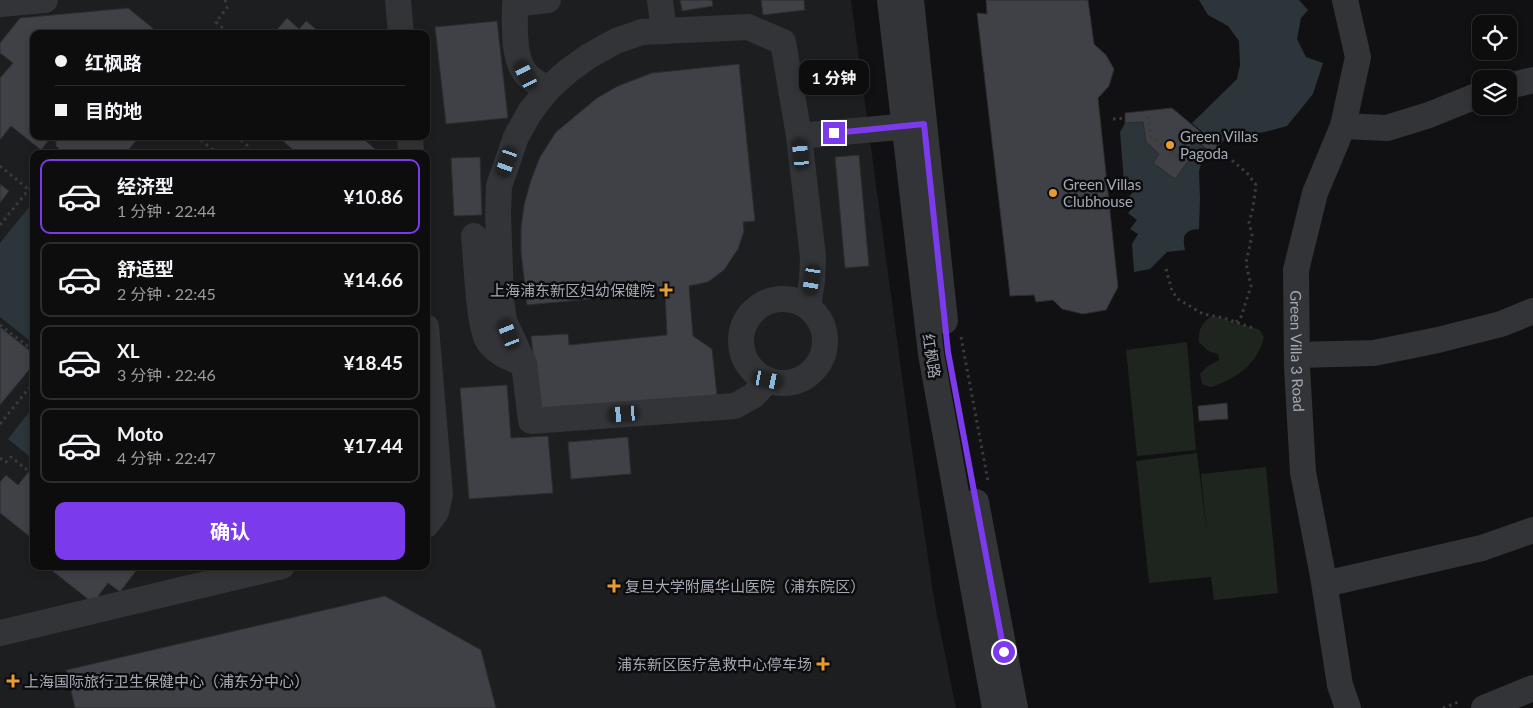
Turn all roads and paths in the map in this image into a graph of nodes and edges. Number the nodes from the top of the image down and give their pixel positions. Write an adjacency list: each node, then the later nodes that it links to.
1 (45, 0): 9 (street)
2 (225, 0): 10 (path)
3 (398, 0): 11 (street)
4 (548, 0): 15 (street)
5 (660, 0): 12 (street)
6 (890, 0): 20 (street, 红枫路)
7 (911, 0): 20 (street, 红枫路)
8 (1345, 0): 21 (street, Green Villa 3 Road)
9 (0, 4)
10 (225, 30)
11 (401, 30)
12 (664, 31): 15 (street); 23 (street)
13 (1533, 80): 14 (street)
14 (1517, 84)
15 (548, 89): 43 (street)
16 (1472, 98): 21 (street)
17 (1148, 116): 22 (path)
18 (1125, 118): 19 (path)
19 (1113, 119)
20 (914, 126): 23 (street); 58 (street, 红枫路); 59 (street, 红枫路)
21 (1343, 126): 42 (street, Green Villa 3 Road)
22 (1194, 134)
23 (799, 136): 35 (street)
24 (201, 140): 26 (path)
25 (241, 140): 27 (path)
26 (213, 150)
27 (244, 150)
28 (1215, 151): 37 (path)
29 (0, 166): 31 (path)
30 (30, 188): 31 (path)
31 (28, 190): 32 (path)
32 (0, 225)
33 (474, 236): 43 (street)
34 (1166, 269): 37 (path)
35 (808, 307): 44 (street); 44 (street)
36 (1533, 311): 42 (street)
37 (1236, 322): 39 (path)
38 (0, 324): 41 (path)
39 (1253, 328)
40 (961, 335): 51 (path)
41 (30, 348)
42 (1297, 355): 55 (street, Green Villa 3 Road)
43 (524, 364): 44 (street)
44 (768, 380)
45 (30, 387): 47 (path)
46 (430, 410): 48 (street)
47 (0, 424)
48 (431, 436): 52 (street)
49 (0, 458): 50 (path)
50 (30, 464)
51 (988, 482)
52 (430, 520)
53 (1533, 530): 55 (street)
54 (265, 570): 56 (street)
55 (1325, 584): 60 (street, Green Villa 3 Road)
56 (0, 633)
57 (1533, 688): 61 (street)
58 (995, 708)
59 (1015, 708)
60 (1348, 708)
61 (1484, 708)

